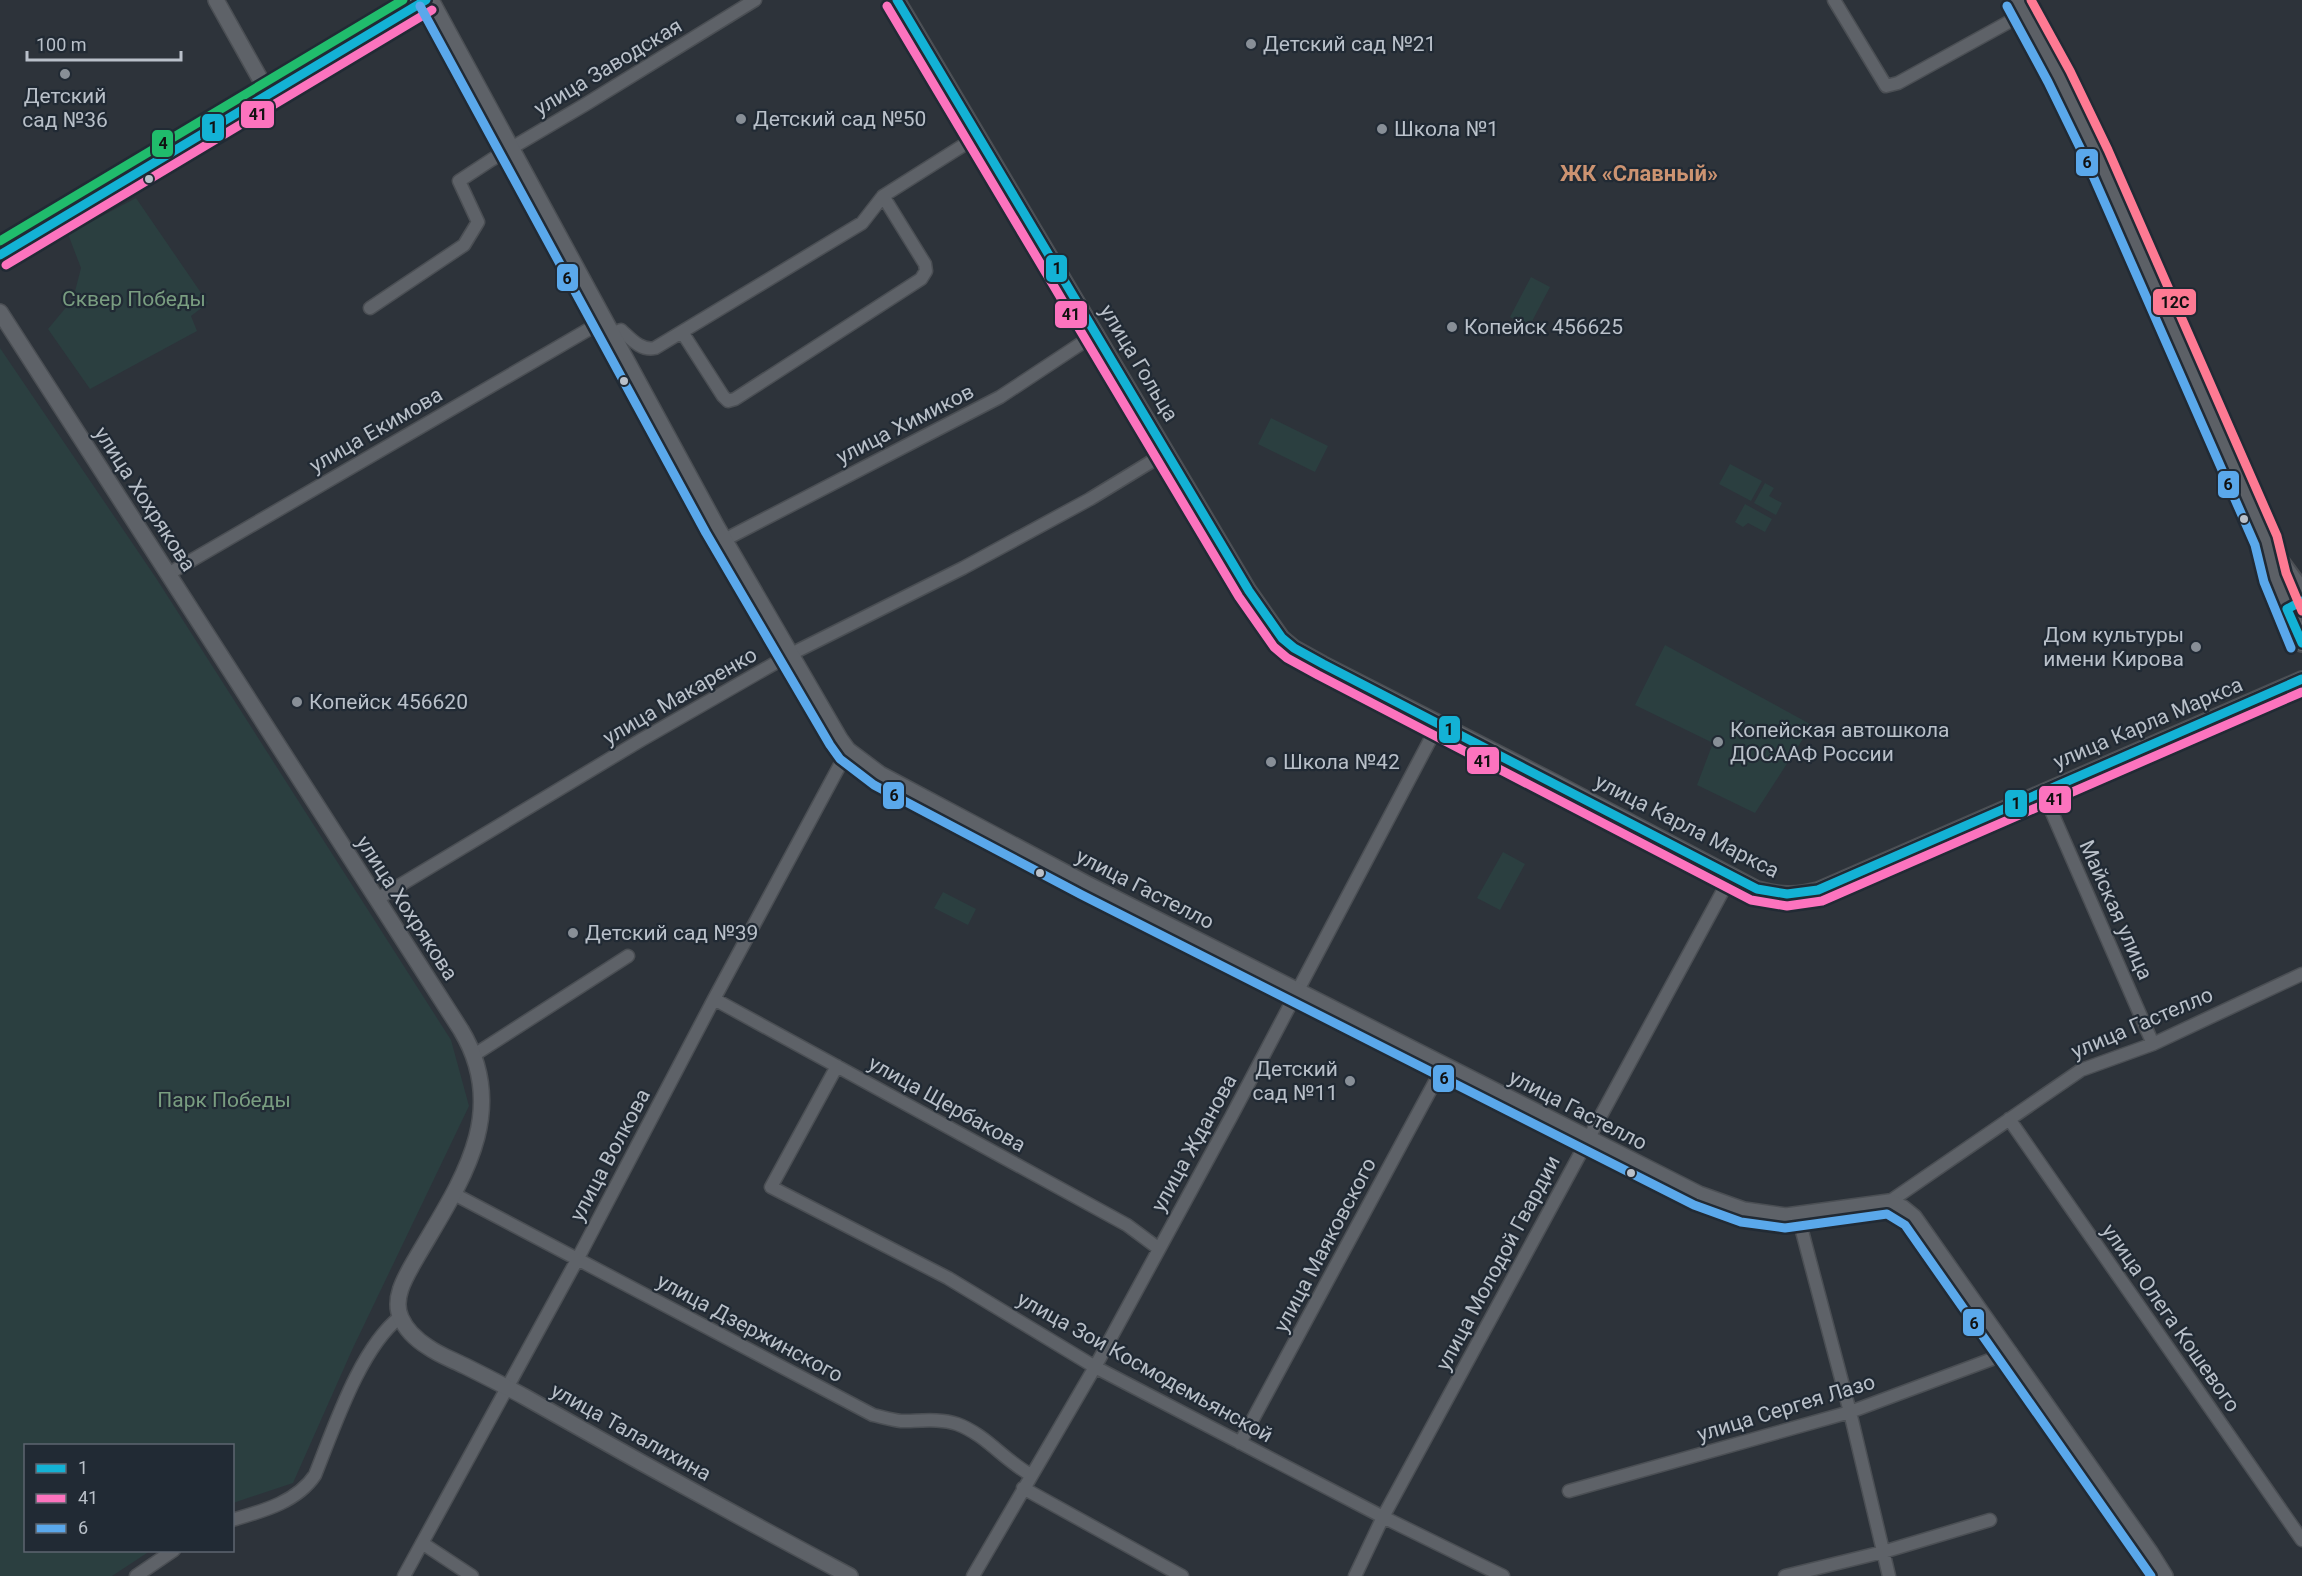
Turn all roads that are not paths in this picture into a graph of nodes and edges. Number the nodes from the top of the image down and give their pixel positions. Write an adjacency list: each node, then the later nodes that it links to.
1 (216, 0): 9 (street)
2 (401, 0): 9 (main road)
3 (426, 0): 9 (main road)
4 (431, 0): 11 (street)
5 (755, 0): 11 (street, улица Заводская)
6 (897, 0): 10 (street, улица Гольца)
7 (1834, 0): 8 (street)
8 (2021, 7): 22 (main road)
9 (266, 89): 13 (main road); 14 (main road)
10 (978, 136): 12 (street); 19 (street, улица Гольца)
11 (511, 147): 15 (street, улица Заводская); 17 (street)
12 (884, 196): 18 (street); 18 (street)
13 (0, 240)
14 (0, 255)
15 (370, 308)
16 (0, 312): 23 (street, улица Хохрякова)
17 (607, 327): 18 (street); 21 (street); 23 (street, улица Екимова)
18 (682, 332)
19 (1097, 333): 20 (street, улица Гольца); 21 (street, улица Химиков)
20 (1167, 452): 26 (street, улица Гольца); 28 (street, улица Макаренко)
21 (724, 540): 28 (street)
22 (2266, 542): 24 (main road); 25 (main road)
23 (168, 574): 34 (street, улица Хохрякова)
24 (2302, 591)
25 (2295, 605): 27 (main road)
26 (1270, 624): 30 (street, улица Карла Маркса)
27 (2302, 643)
28 (791, 654): 31 (street); 34 (street, улица Макаренко)
29 (2302, 679): 32 (street, улица Карла Маркса)
30 (1439, 723): 33 (street, улица Карла Маркса); 37 (street, улица Жданова)
31 (848, 750): 37 (street, улица Гастелло); 38 (street, улица Волкова)
32 (2043, 792): 33 (street, улица Карла Маркса); 39 (street, Майская улица)
33 (1731, 876): 44 (street, улица Молодой Гвардии)
34 (377, 899): 40 (street, улица Хохрякова)
35 (628, 956): 40 (street)
36 (2302, 974): 39 (street, улица Гастелло)
37 (1298, 990): 41 (street, улица Гастелло); 48 (street, улица Жданова)
38 (714, 999): 42 (street, улица Щербакова); 49 (street, улица Волкова)
39 (2153, 1044): 43 (street, улица Гастелло)
40 (474, 1055): 45 (street, улица Хохрякова)
41 (1444, 1065): 44 (street, улица Гастелло); 55 (street, улица Маяковского)
42 (837, 1066): 48 (street, улица Щербакова); 52 (street, улица Зои Космодемьянской)
43 (2008, 1119): 46 (street, улица Гастелло); 62 (street, улица Олега Кошевого)
44 (1588, 1139): 47 (street, улица Гастелло); 59 (street, улица Молодой Гвардии)
45 (454, 1194): 49 (street, улица Дзержинского); 50 (street, улица Хохрякова)
46 (1888, 1202): 47 (street, улица Гастелло); 51 (street)
47 (1798, 1216): 54 (street)
48 (1158, 1248): 52 (street, улица Жданова)
49 (577, 1260): 53 (street, улица Волкова); 56 (street, улица Дзержинского)
50 (400, 1317): 53 (street, улица Талалихина); 60 (street)
51 (2011, 1352): 54 (street, улица Сергея Лазо); 76 (street)
52 (1095, 1366): 55 (street, улица Зои Космодемьянской); 56 (street, улица Жданова)
53 (507, 1387): 63 (street, улица Волкова); 69 (street, улица Талалихина)
54 (1850, 1412): 58 (street, улица Сергея Лазо); 65 (street)
55 (1240, 1443): 59 (street, улица Зои Космодемьянской)
56 (1031, 1475): 57 (street, улица Жданова)
57 (1023, 1488): 70 (street, улица Жданова); 71 (street)
58 (1569, 1491)
59 (1383, 1517): 72 (street, улица Молодой Гвардии); 73 (street, улица Зои Космодемьянской)
60 (234, 1519)
61 (1990, 1520): 65 (street)
62 (2302, 1540)
63 (422, 1543): 67 (street, улица Волкова); 68 (street)
64 (172, 1552): 66 (street)
65 (1883, 1552): 74 (street); 75 (street)
66 (136, 1576)
67 (404, 1576)
68 (472, 1576)
69 (850, 1576)
70 (973, 1576)
71 (1182, 1576)
72 (1355, 1576)
73 (1503, 1576)
74 (1785, 1576)
75 (1889, 1576)
76 (2165, 1576)

